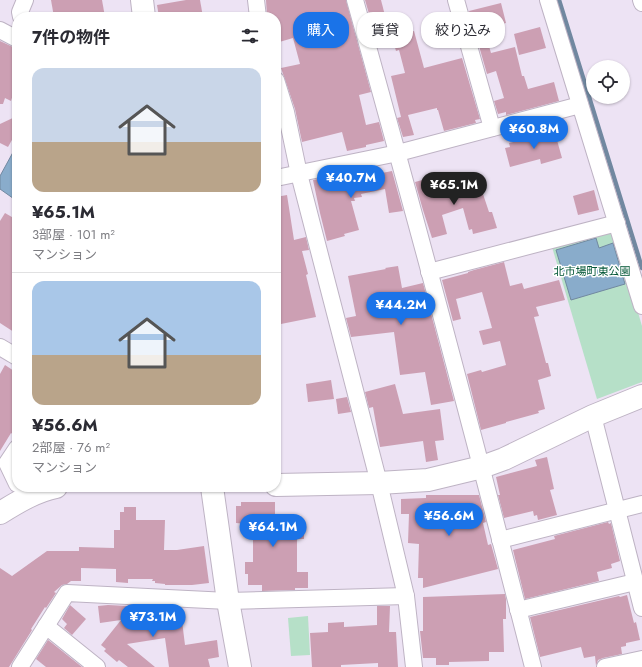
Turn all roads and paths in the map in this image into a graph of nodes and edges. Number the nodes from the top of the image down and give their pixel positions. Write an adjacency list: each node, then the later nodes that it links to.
1 (25, 0): 9 (street)
2 (142, 0): 10 (street)
3 (256, 0): 11 (street)
4 (355, 0): 17 (street)
5 (456, 0): 16 (street)
6 (548, 0): 15 (street)
7 (641, 0): 8 (street)
8 (642, 3)
9 (20, 12)
10 (143, 12)
11 (257, 12)
12 (0, 30): 13 (street)
13 (12, 36)
14 (281, 96): 18 (street)
15 (580, 105): 16 (street); 20 (street)
16 (492, 128): 17 (street)
17 (398, 153): 18 (street); 21 (street)
18 (299, 174): 19 (street); 30 (street)
19 (281, 177)
20 (617, 223): 21 (street); 22 (street)
21 (429, 272): 28 (street)
22 (642, 306)
23 (0, 347): 24 (street)
24 (12, 354)
25 (642, 396): 26 (street)
26 (593, 416): 28 (street); 35 (street)
27 (10, 450): 29 (street)
28 (482, 467): 30 (street); 37 (street)
29 (12, 473)
30 (379, 483): 31 (street); 39 (street)
31 (281, 485)
32 (18, 492): 36 (street)
33 (213, 492): 40 (street)
34 (642, 504): 35 (street)
35 (617, 511): 37 (street); 38 (street)
36 (0, 513)
37 (500, 540): 42 (street)
38 (636, 582): 41 (street); 42 (street)
39 (406, 596): 40 (street); 48 (street)
40 (228, 601): 43 (street); 47 (street)
41 (642, 608)
42 (518, 610): 49 (street)
43 (46, 626): 45 (street); 46 (street)
44 (642, 659): 50 (street)
45 (20, 667)
46 (97, 667)
47 (240, 667)
48 (414, 667)
49 (533, 667)
50 (605, 667)

